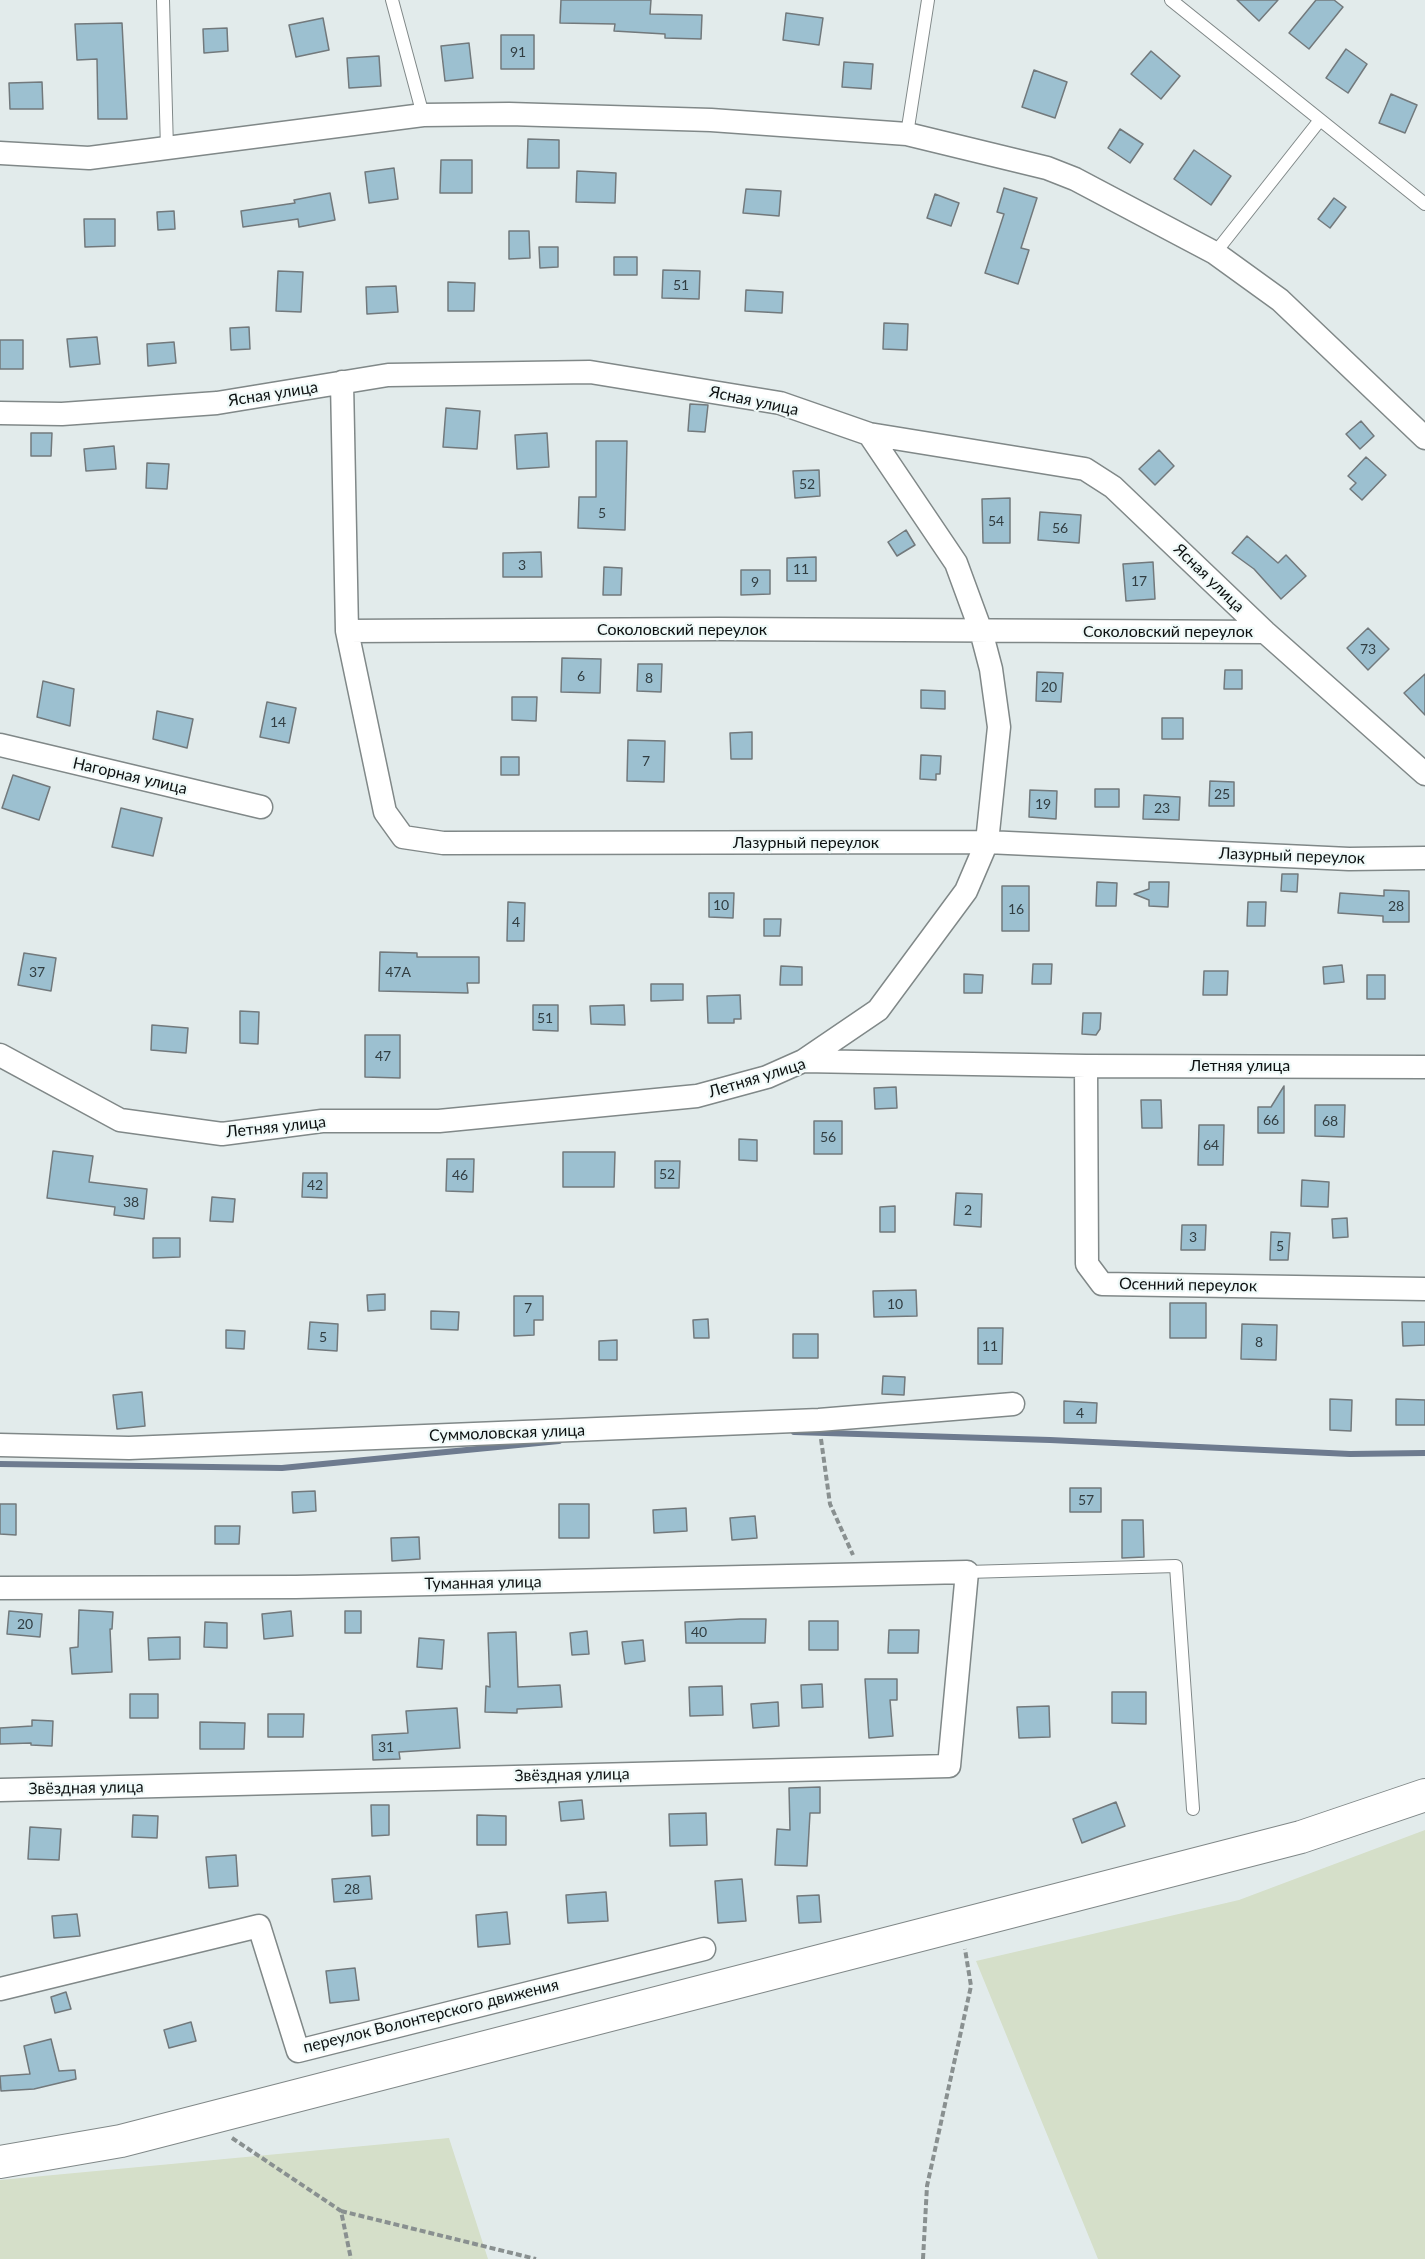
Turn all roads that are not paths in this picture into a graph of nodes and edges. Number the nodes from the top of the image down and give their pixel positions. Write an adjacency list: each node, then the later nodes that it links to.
1 (163, 0): 8 (lane)
2 (392, 0): 5 (lane)
3 (928, 0): 7 (lane)
4 (1171, 0): 6 (lane)
5 (423, 116): 7 (street); 8 (street)
6 (1320, 120): 10 (lane); 11 (lane)
7 (907, 134): 11 (street)
8 (167, 149): 9 (street)
9 (0, 153)
10 (1425, 204)
11 (1215, 253): 15 (street)
12 (342, 382): 13 (street, Ясная улица); 14 (street, Ясная улица); 16 (street)
13 (0, 413)
14 (869, 434): 17 (street); 18 (street, Ясная улица)
15 (1425, 438)
16 (347, 631): 17 (street, Соколовский переулок); 22 (street, Лазурный переулок)
17 (981, 632): 18 (street, Соколовский переулок); 22 (street)
18 (1265, 632): 20 (street, Ясная улица)
19 (0, 745): 21 (street, Нагорная улица)
20 (1425, 774)
21 (261, 807)
22 (987, 842): 23 (street, Лазурный переулок); 25 (street)
23 (1425, 858)
24 (0, 1055): 25 (street, Летняя улица)
25 (803, 1061): 26 (street, Летняя улица)
26 (1086, 1066): 27 (street, Летняя улица); 28 (street, Осенний переулок)
27 (1425, 1067)
28 (1425, 1289)
29 (1013, 1404): 30 (street, Суммоловская улица)
30 (0, 1445)
31 (967, 1572): 32 (street, Туманная улица); 33 (street, Звёздная улица); 35 (lane)
32 (0, 1588)
33 (0, 1790)
34 (1425, 1795): 38 (main road)
35 (1193, 1809)
36 (704, 1949): 37 (street, переулок Волонтерского движения)
37 (0, 1989)
38 (0, 2162)

